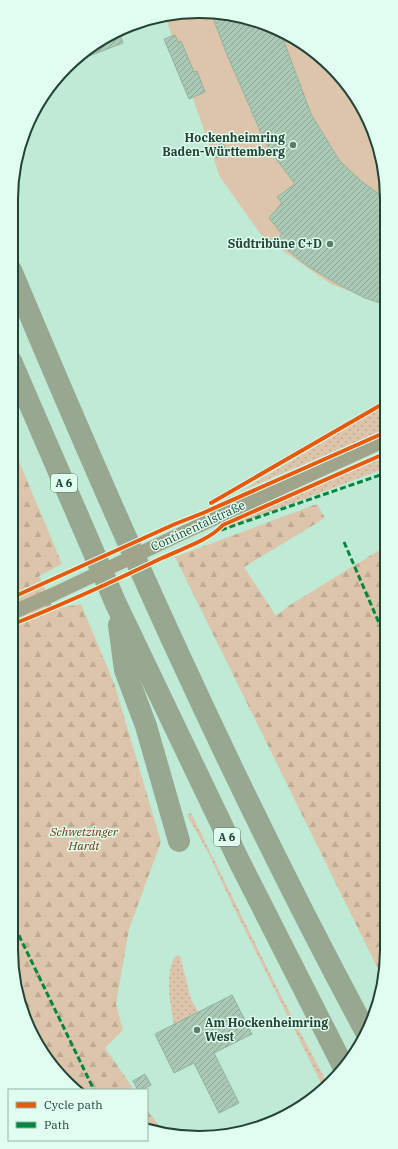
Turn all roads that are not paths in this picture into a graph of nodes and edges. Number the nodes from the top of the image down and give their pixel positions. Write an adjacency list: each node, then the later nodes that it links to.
1 (18, 287): 7 (highway)
2 (18, 377): 4 (highway, A 6)
3 (380, 443): 5 (street, Continentalstraße, bridge)
4 (116, 604): 6 (highway); 8 (highway, A 6)
5 (18, 610)
6 (179, 841)
7 (363, 1026)
8 (342, 1061)

